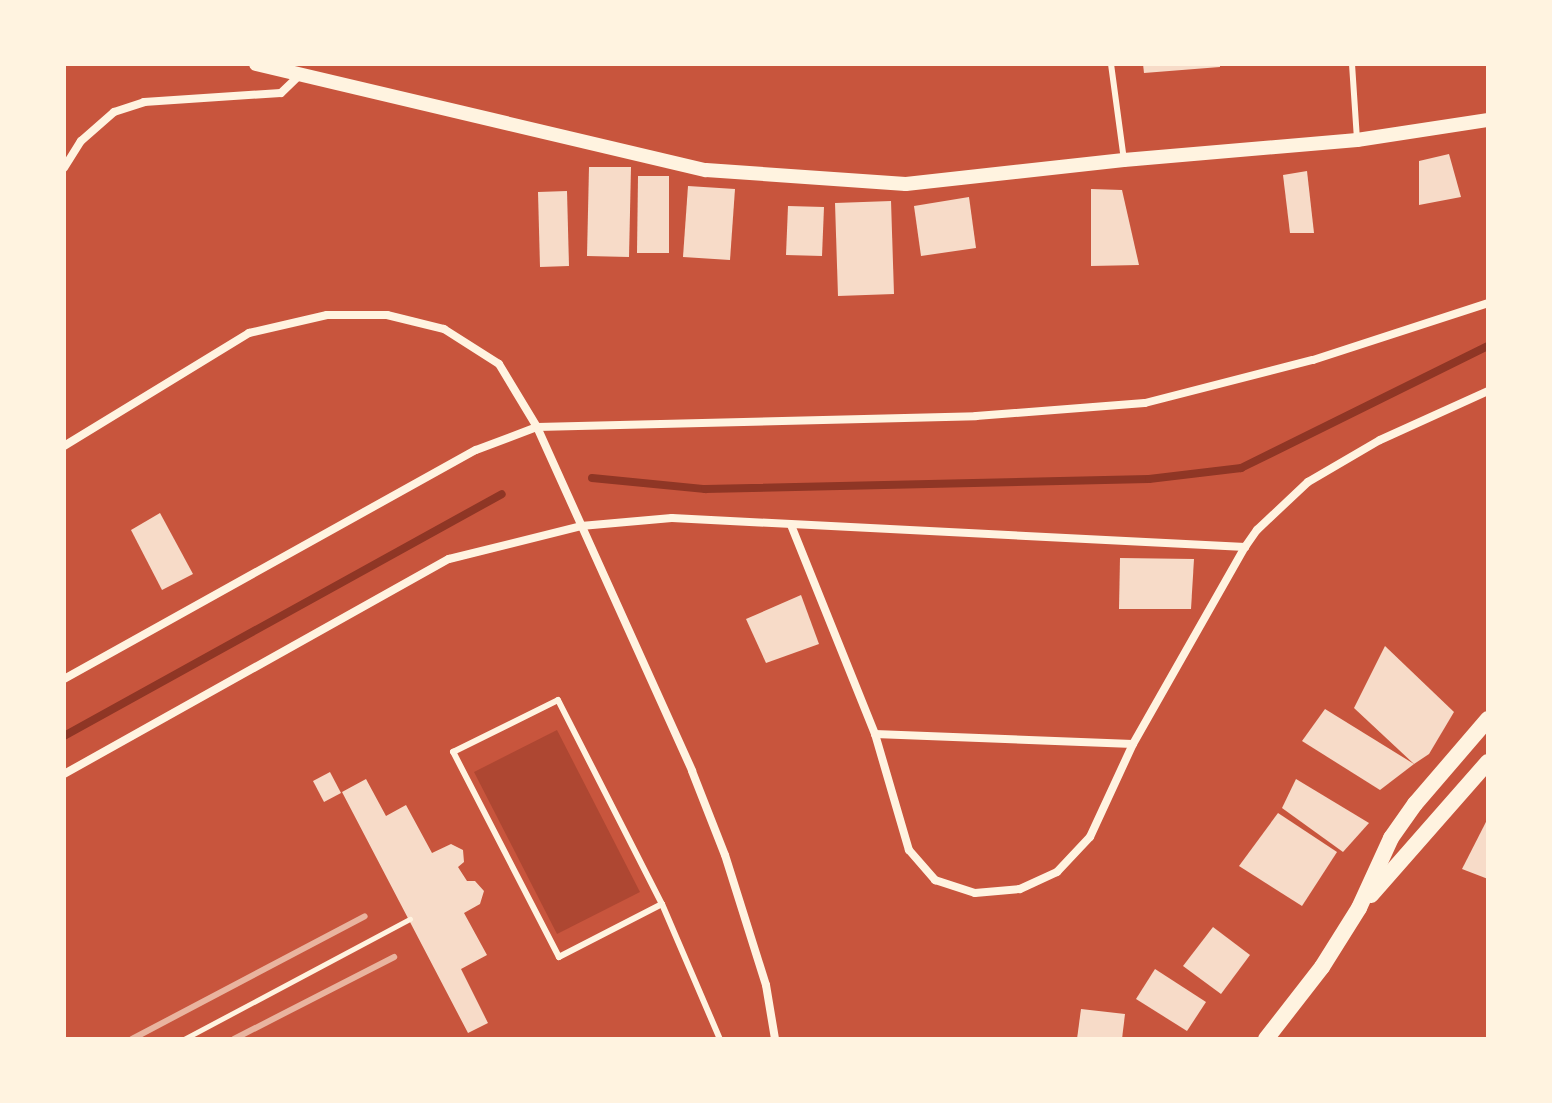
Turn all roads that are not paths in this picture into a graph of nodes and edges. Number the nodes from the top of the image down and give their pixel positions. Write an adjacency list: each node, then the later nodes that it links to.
1 (256, 64): 4 (street)
2 (1111, 64): 7 (lane)
3 (1352, 64): 6 (lane)
4 (302, 74): 7 (street); 8 (street)
5 (1488, 120): 6 (street)
6 (1357, 140): 7 (street)
7 (1124, 160)
8 (64, 168)
9 (1488, 303): 11 (street)
10 (1488, 391): 15 (street)
11 (537, 427): 12 (street); 14 (street); 16 (street)
12 (64, 446)
13 (791, 525): 14 (street); 15 (street); 18 (street)
14 (581, 526): 21 (street); 25 (street)
15 (1245, 547): 19 (street)
16 (64, 679)
17 (1488, 719): 23 (main road)
18 (875, 734): 19 (street); 19 (street)
19 (1133, 744)
20 (1488, 762): 23 (main road)
21 (64, 774)
22 (662, 904): 22 (lane); 24 (lane)
23 (1359, 908): 26 (main road)
24 (720, 1039)
25 (775, 1039)
26 (1266, 1039)

